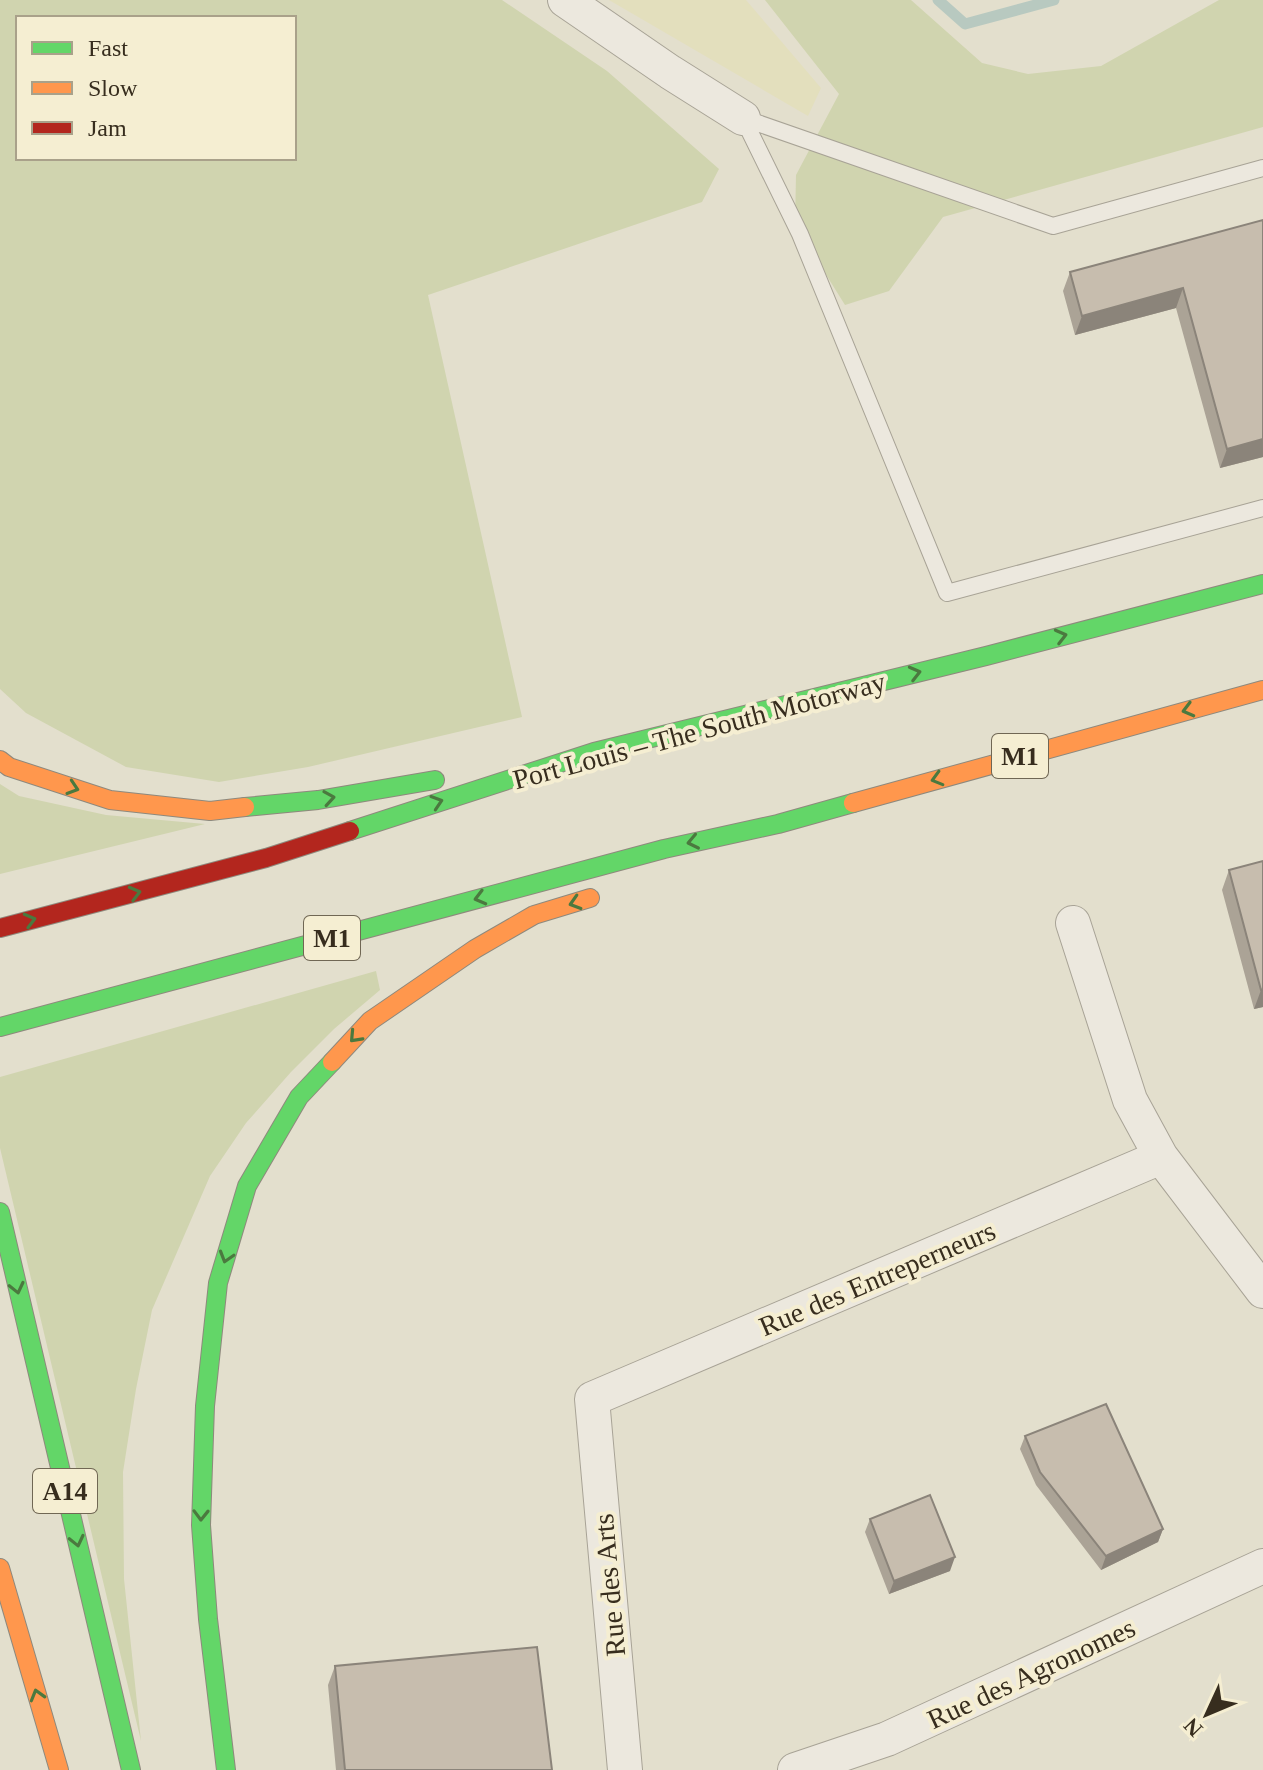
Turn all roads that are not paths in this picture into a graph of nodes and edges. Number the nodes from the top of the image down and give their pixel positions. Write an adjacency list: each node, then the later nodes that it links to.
1 (565, 0): 2 (street)
2 (743, 118): 3 (lane); 4 (lane)
3 (1263, 168)
4 (1263, 508)
5 (1263, 584): 7 (main road, Port Louis – The South Motorway, one-way to 5)
6 (1263, 690): 9 (main road, M1, one-way to 9)
7 (594, 752): 8 (main road, one-way to 7); 13 (main road, Port Louis – The South Motorway, one-way to 7)
8 (0, 760)
9 (778, 824): 10 (main road); 14 (main road, M1, one-way to 14)
10 (713, 857)
11 (609, 892): 25 (main road, one-way to 25)
12 (1073, 923): 17 (street)
13 (0, 928)
14 (350, 933): 15 (main road, M1); 16 (main road)
15 (0, 1027)
16 (0, 1038)
17 (1161, 1157): 19 (street); 20 (street, Rue des Entreperneurs)
18 (0, 1212): 24 (main road, A14, one-way to 24)
19 (1263, 1291)
20 (592, 1399): 26 (street, Rue des Arts)
21 (1263, 1566): 27 (street, Rue des Agronomes)
22 (1, 1570): 23 (main road, one-way to 22)
23 (59, 1770)
24 (131, 1770)
25 (226, 1770)
26 (625, 1770)
27 (795, 1770)

